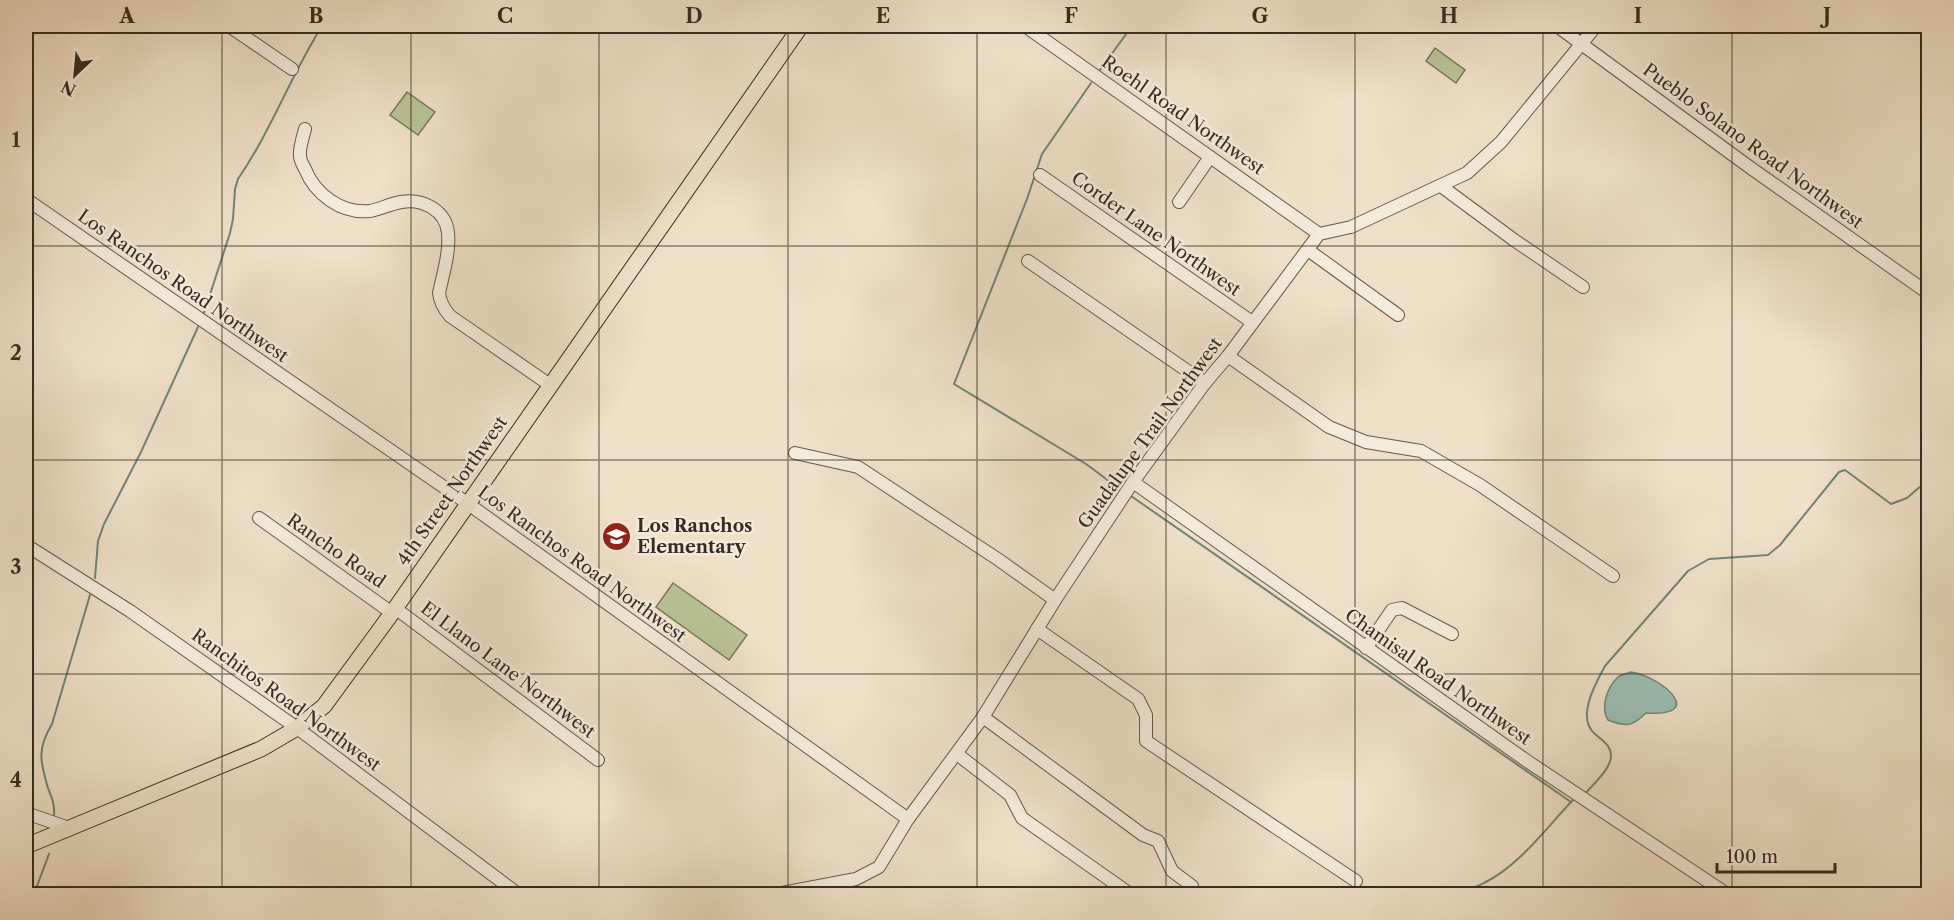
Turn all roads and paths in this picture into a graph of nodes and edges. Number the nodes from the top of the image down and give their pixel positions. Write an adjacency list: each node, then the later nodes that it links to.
1 (229, 26): 7 (street)
2 (801, 26): 23 (main road, 4th Street Northwest)
3 (1024, 26): 9 (street, Roehl Road Northwest)
4 (1557, 26): 6 (street, Pueblo Solano Road Northwest)
5 (1596, 26): 6 (street)
6 (1582, 43): 11 (street); 18 (street, Pueblo Solano Road Northwest)
7 (292, 69)
8 (305, 129): 23 (street)
9 (1210, 157): 13 (street); 14 (street, Roehl Road Northwest)
10 (1040, 175): 20 (street, Corder Lane Northwest)
11 (1441, 186): 14 (street); 17 (street)
12 (26, 199): 26 (street, Los Ranchos Road Northwest)
13 (1179, 202)
14 (1319, 234): 15 (street, Guadalupe Trail Northwest)
15 (1308, 250): 19 (street); 20 (street, Guadalupe Trail Northwest)
16 (1028, 261): 22 (street)
17 (1583, 287)
18 (1929, 293)
19 (1398, 315)
20 (1252, 322): 21 (street, Guadalupe Trail Northwest)
21 (1228, 356): 22 (street, Guadalupe Trail Northwest); 29 (street)
22 (1206, 383): 25 (street, Guadalupe Trail Northwest)
23 (550, 385): 26 (main road, 4th Street Northwest)
24 (795, 453): 30 (street)
25 (1133, 482): 30 (street, Guadalupe Trail Northwest); 34 (street, Chamisal Road Northwest)
26 (467, 503): 31 (main road, 4th Street Northwest); 40 (street, Los Ranchos Road Northwest)
27 (259, 518): 31 (street, Rancho Road)
28 (26, 545): 36 (street, Ranchitos Road Northwest)
29 (1613, 576)
30 (1055, 600): 32 (street, Guadalupe Trail Northwest)
31 (393, 610): 36 (main road, 4th Street Northwest); 38 (street, El Llano Lane Northwest)
32 (1037, 628): 35 (street, Guadalupe Trail Northwest); 43 (street)
33 (1452, 634): 34 (street)
34 (1366, 648): 48 (street, Chamisal Road Northwest)
35 (983, 717): 37 (street, Guadalupe Trail Northwest); 44 (street)
36 (297, 728): 41 (main road, 4th Street Northwest); 45 (street, Ranchitos Road Northwest)
37 (957, 754): 40 (street, Guadalupe Trail Northwest); 47 (street)
38 (598, 760)
39 (26, 813): 41 (street)
40 (908, 819): 46 (street, Guadalupe Trail Northwest)
41 (69, 828): 42 (main road, 4th Street Northwest)
42 (26, 846)
43 (1356, 881)
44 (1192, 886)
45 (518, 894)
46 (777, 894)
47 (1130, 894)
48 (1727, 894)

